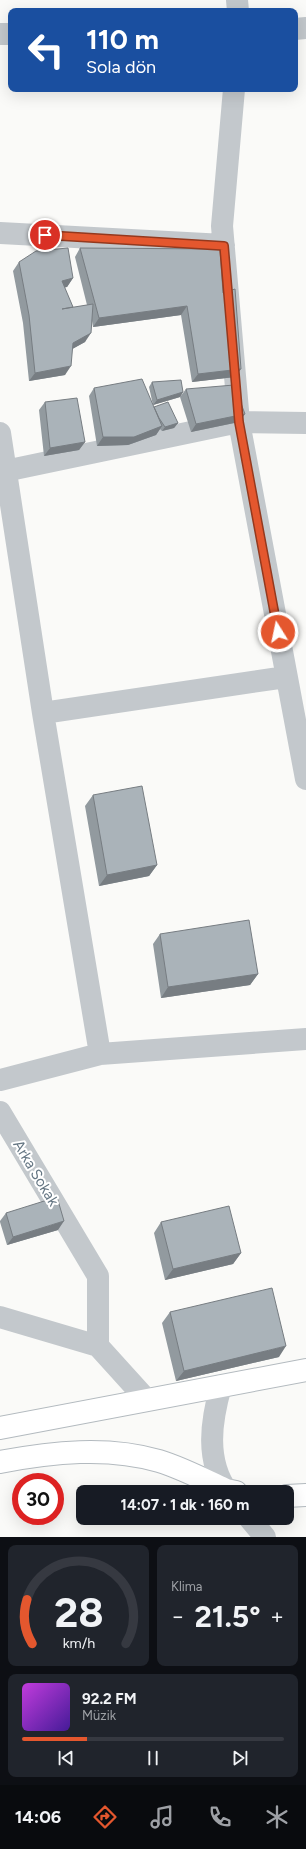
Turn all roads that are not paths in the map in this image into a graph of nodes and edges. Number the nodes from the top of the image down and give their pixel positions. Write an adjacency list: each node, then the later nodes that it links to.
1 (234, 92): 3 (street)
2 (0, 232): 3 (street)
3 (224, 246): 4 (street)
4 (239, 422): 5 (street); 7 (street); 8 (street)
5 (306, 423)
6 (0, 433): 7 (street)
7 (5, 470): 9 (street)
8 (286, 677): 9 (street); 10 (street)
9 (43, 713): 12 (street)
10 (306, 779)
11 (306, 1039): 12 (street)
12 (100, 1054): 13 (street)
13 (0, 1080)
14 (0, 1112): 16 (street, Arka Sokak)
15 (0, 1317): 16 (street)
16 (98, 1346): 19 (street)
17 (306, 1370): 18 (main road)
18 (221, 1386): 19 (main road); 23 (street)
19 (146, 1399): 20 (main road)
20 (0, 1428)
21 (0, 1462): 22 (main road)
22 (216, 1485)
23 (227, 1485)
24 (306, 1495): 25 (main road)
25 (294, 1496)
26 (255, 1525): 27 (street)
27 (265, 1537)

